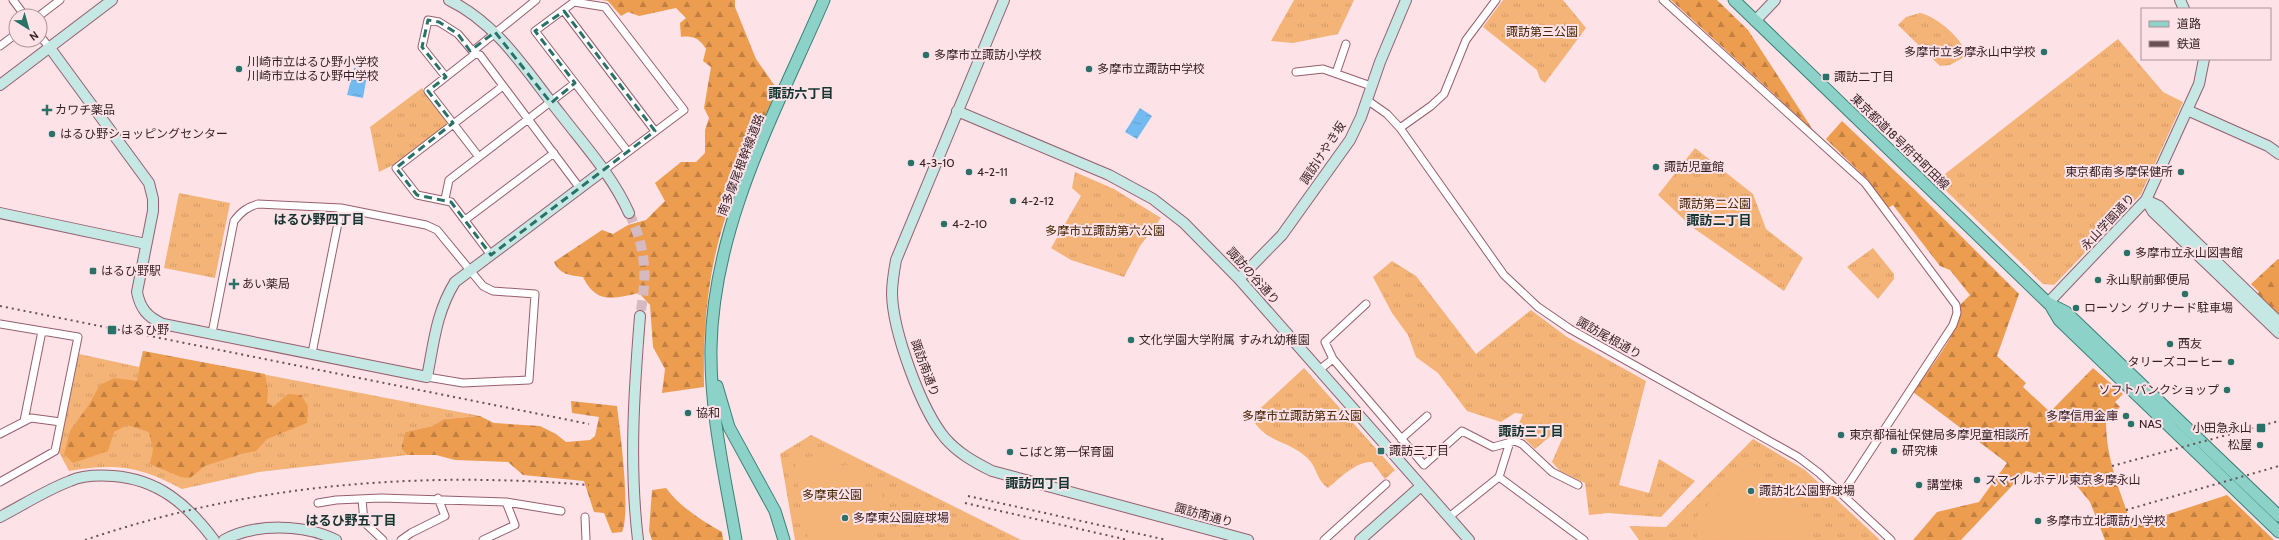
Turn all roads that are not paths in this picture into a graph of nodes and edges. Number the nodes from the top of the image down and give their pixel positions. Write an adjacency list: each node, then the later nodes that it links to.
1 (60, 0): 12 (street)
2 (112, 0): 18 (street)
3 (449, 0): 15 (street)
4 (536, 0): 15 (street)
5 (824, 0): 61 (main road, 南多摩尾根幹線道路)
6 (1004, 0): 31 (street, 諏訪南通り)
7 (1406, 0): 27 (street, 諏訪けやき坂)
8 (1496, 0): 34 (street)
9 (1663, 0): 77 (street)
10 (1734, 0): 14 (main road, 東京都道18号府中町田線)
11 (1775, 0): 14 (street)
12 (48, 9)
13 (564, 11): 24 (street); 35 (street); 35 (street)
14 (1755, 21): 52 (main road, 東京都道18号府中町田線)
15 (495, 32): 19 (street); 29 (street)
16 (1346, 44): 22 (street)
17 (48, 46): 18 (street)
18 (50, 48): 25 (street); 48 (street)
19 (474, 53): 23 (street); 23 (street); 26 (street)
20 (2204, 60): 30 (street, 永山学園通り)
21 (1296, 72): 22 (street)
22 (1336, 73): 27 (street)
23 (446, 77): 33 (street)
24 (575, 83): 29 (street); 36 (street)
25 (0, 84)
26 (503, 86): 32 (street); 33 (street)
27 (1371, 86): 28 (street, 諏訪けやき坂)
28 (1367, 100): 34 (street, 諏訪尾根通り); 51 (street, 諏訪けやき坂)
29 (551, 103): 32 (street); 40 (street)
30 (2187, 110): 38 (street); 43 (street, 永山学園通り)
31 (957, 111): 51 (street, 諏訪の谷通り); 100 (street, 諏訪南通り)
32 (528, 120): 37 (street); 39 (street)
33 (453, 123): 39 (street); 42 (street)
34 (1400, 128): 77 (street, 諏訪尾根通り)
35 (654, 131): 36 (street)
36 (628, 152): 40 (street)
37 (554, 154): 41 (street); 47 (street)
38 (2279, 154)
39 (479, 157): 42 (street)
40 (604, 170): 41 (street); 46 (street)
41 (579, 187): 49 (street)
42 (445, 199): 47 (street)
43 (2146, 200): 52 (street, 永山学園通り); 55 (street); 60 (street)
44 (341, 208): 50 (street); 59 (street); 62 (street)
45 (0, 213): 48 (street)
46 (630, 213)
47 (465, 220): 49 (street)
48 (146, 244): 59 (street)
49 (491, 255): 50 (street)
50 (469, 271): 65 (street); 65 (street)
51 (1239, 279): 64 (street, 諏訪の谷通り)
52 (2048, 303): 85 (main road, 東京都道18号府中町田線); 89 (main road, 東京都道18号府中町田線)
53 (1366, 304): 63 (street)
54 (640, 316): 97 (street)
55 (2279, 322)
56 (1, 324): 57 (street); 58 (street)
57 (42, 331): 67 (street); 68 (street)
58 (0, 333)
59 (212, 333): 62 (street)
60 (2279, 333)
61 (711, 348): 98 (main road, 南多摩尾根幹線道路); 99 (main road, 南多摩尾根幹線道路)
62 (312, 354): 65 (street)
63 (1333, 359): 64 (street); 70 (street)
64 (1319, 370): 76 (street, 諏訪の谷通り)
65 (427, 376)
66 (1428, 416): 70 (street)
67 (24, 421): 68 (street); 69 (street)
68 (61, 422): 73 (street)
69 (0, 434)
70 (1401, 439): 71 (street)
71 (1510, 442): 72 (street); 75 (street)
72 (1499, 477): 88 (street); 104 (street)
73 (0, 482)
74 (1386, 484): 101 (street)
75 (1578, 485)
76 (1421, 486): 88 (street, 諏訪の谷通り); 102 (street)
77 (1842, 494): 105 (street, 諏訪尾根通り)
78 (362, 498): 79 (street); 80 (street); 93 (street)
79 (438, 498): 81 (street); 94 (street)
80 (329, 502): 82 (street); 83 (street)
81 (506, 502): 84 (street); 95 (street)
82 (318, 503)
83 (328, 510)
84 (561, 511)
85 (2279, 516)
86 (0, 517): 90 (street)
87 (585, 517): 96 (street)
88 (1449, 517): 103 (street, 諏訪の谷通り)
89 (2279, 532)
90 (214, 540)
91 (224, 540): 92 (street)
92 (336, 540)
93 (383, 540)
94 (401, 540)
95 (483, 540)
96 (586, 540)
97 (638, 540)
98 (736, 540)
99 (784, 540)
100 (1248, 540)
101 (1324, 540)
102 (1360, 540)
103 (1469, 540)
104 (1584, 540)
105 (1891, 540)

